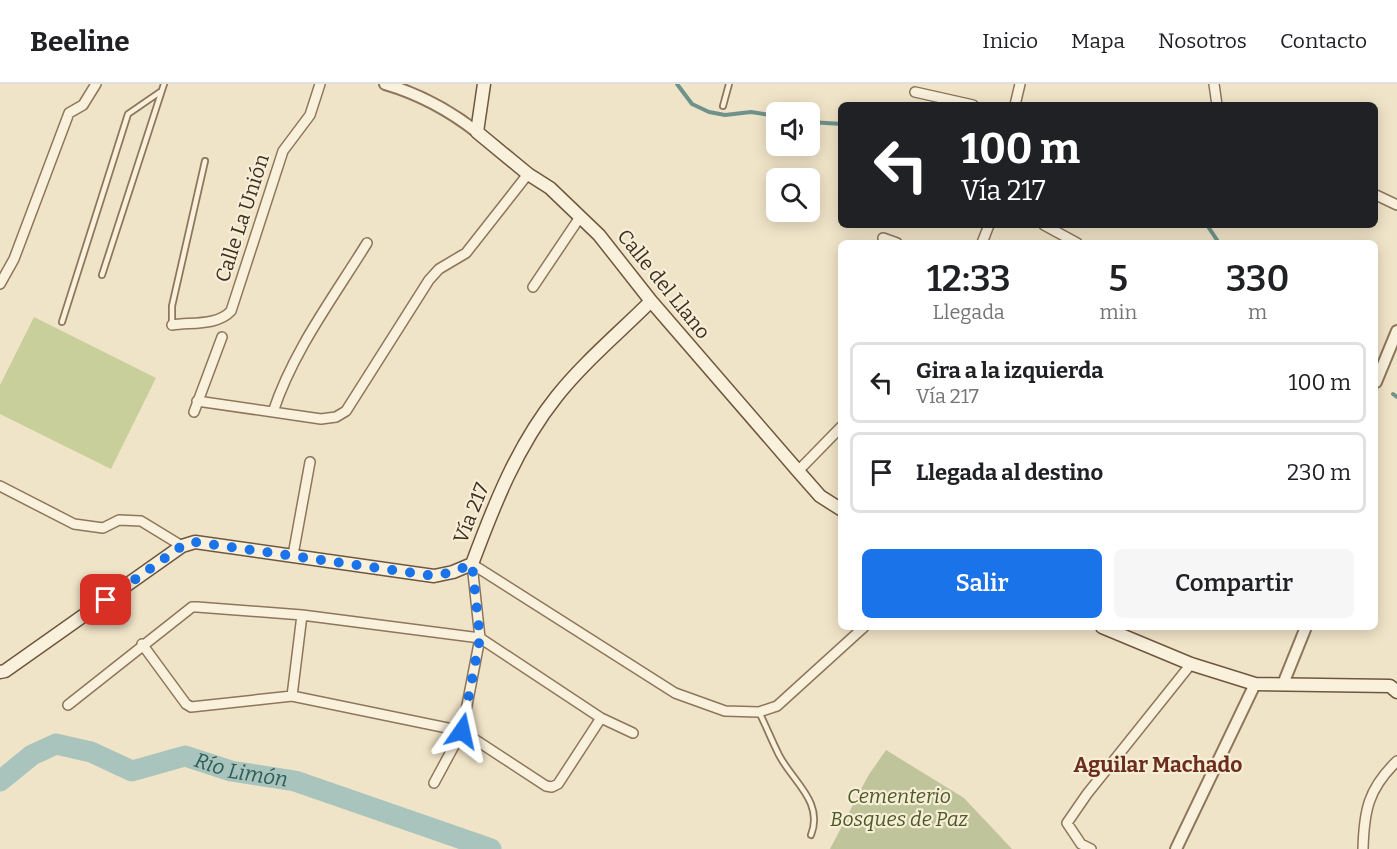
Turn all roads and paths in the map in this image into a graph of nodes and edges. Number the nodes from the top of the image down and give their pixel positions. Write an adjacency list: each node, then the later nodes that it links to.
1 (96, 84): 27 (street)
2 (164, 84): 9 (lane)
3 (320, 84): 31 (street, Calle La Unión)
4 (385, 84): 15 (street)
5 (484, 84): 15 (main road)
6 (729, 84): 14 (lane)
7 (1020, 84): 12 (street)
8 (1214, 84): 13 (street)
9 (160, 92): 26 (lane); 30 (lane)
10 (915, 92): 11 (street)
11 (960, 102)
12 (1016, 102)
13 (1217, 102)
14 (723, 106)
15 (477, 132): 17 (main road, Calle del Llano)
16 (205, 161): 31 (lane)
17 (528, 174): 20 (main road, Calle del Llano); 37 (street)
18 (1378, 196): 19 (street)
19 (1397, 205)
20 (580, 217): 28 (street); 29 (main road, Calle del Llano)
21 (1050, 228): 24 (street)
22 (883, 238): 23 (street)
23 (889, 240)
24 (1072, 240)
25 (367, 243): 37 (street)
26 (102, 275)
27 (0, 284)
28 (534, 287)
29 (651, 301): 40 (main road, Calle del Llano); 45 (main road, Vía 217)
30 (62, 322)
31 (172, 325)
32 (1397, 331): 34 (street)
33 (222, 337): 35 (street)
34 (1378, 377)
35 (197, 401): 36 (street); 37 (street)
36 (194, 412)
37 (273, 412)
38 (838, 430): 40 (street)
39 (310, 462): 44 (street)
40 (798, 471): 42 (main road, Calle del Llano)
41 (0, 486): 43 (street)
42 (838, 507)
43 (182, 546): 44 (main road, Vía 217); 53 (main road)
44 (293, 555): 45 (main road, Vía 217)
45 (472, 564): 50 (street); 59 (street)
46 (302, 615): 50 (street); 51 (street); 57 (street)
47 (861, 630): 59 (street)
48 (1116, 630): 52 (main road)
49 (1305, 630): 55 (street)
50 (480, 638): 60 (street); 61 (street)
51 (142, 644): 57 (street); 58 (street)
52 (1191, 664): 54 (main road); 66 (street)
53 (0, 672)
54 (1255, 684): 55 (main road); 67 (street)
55 (1283, 684): 56 (main road)
56 (1394, 687)
57 (292, 696): 61 (street)
58 (68, 705)
59 (759, 711): 65 (lane)
60 (601, 718): 61 (street); 62 (street)
61 (462, 731): 64 (street)
62 (633, 733)
63 (1397, 761): 68 (street)
64 (434, 783)
65 (811, 835)
66 (1091, 849)
67 (1176, 849)
68 (1363, 849)

